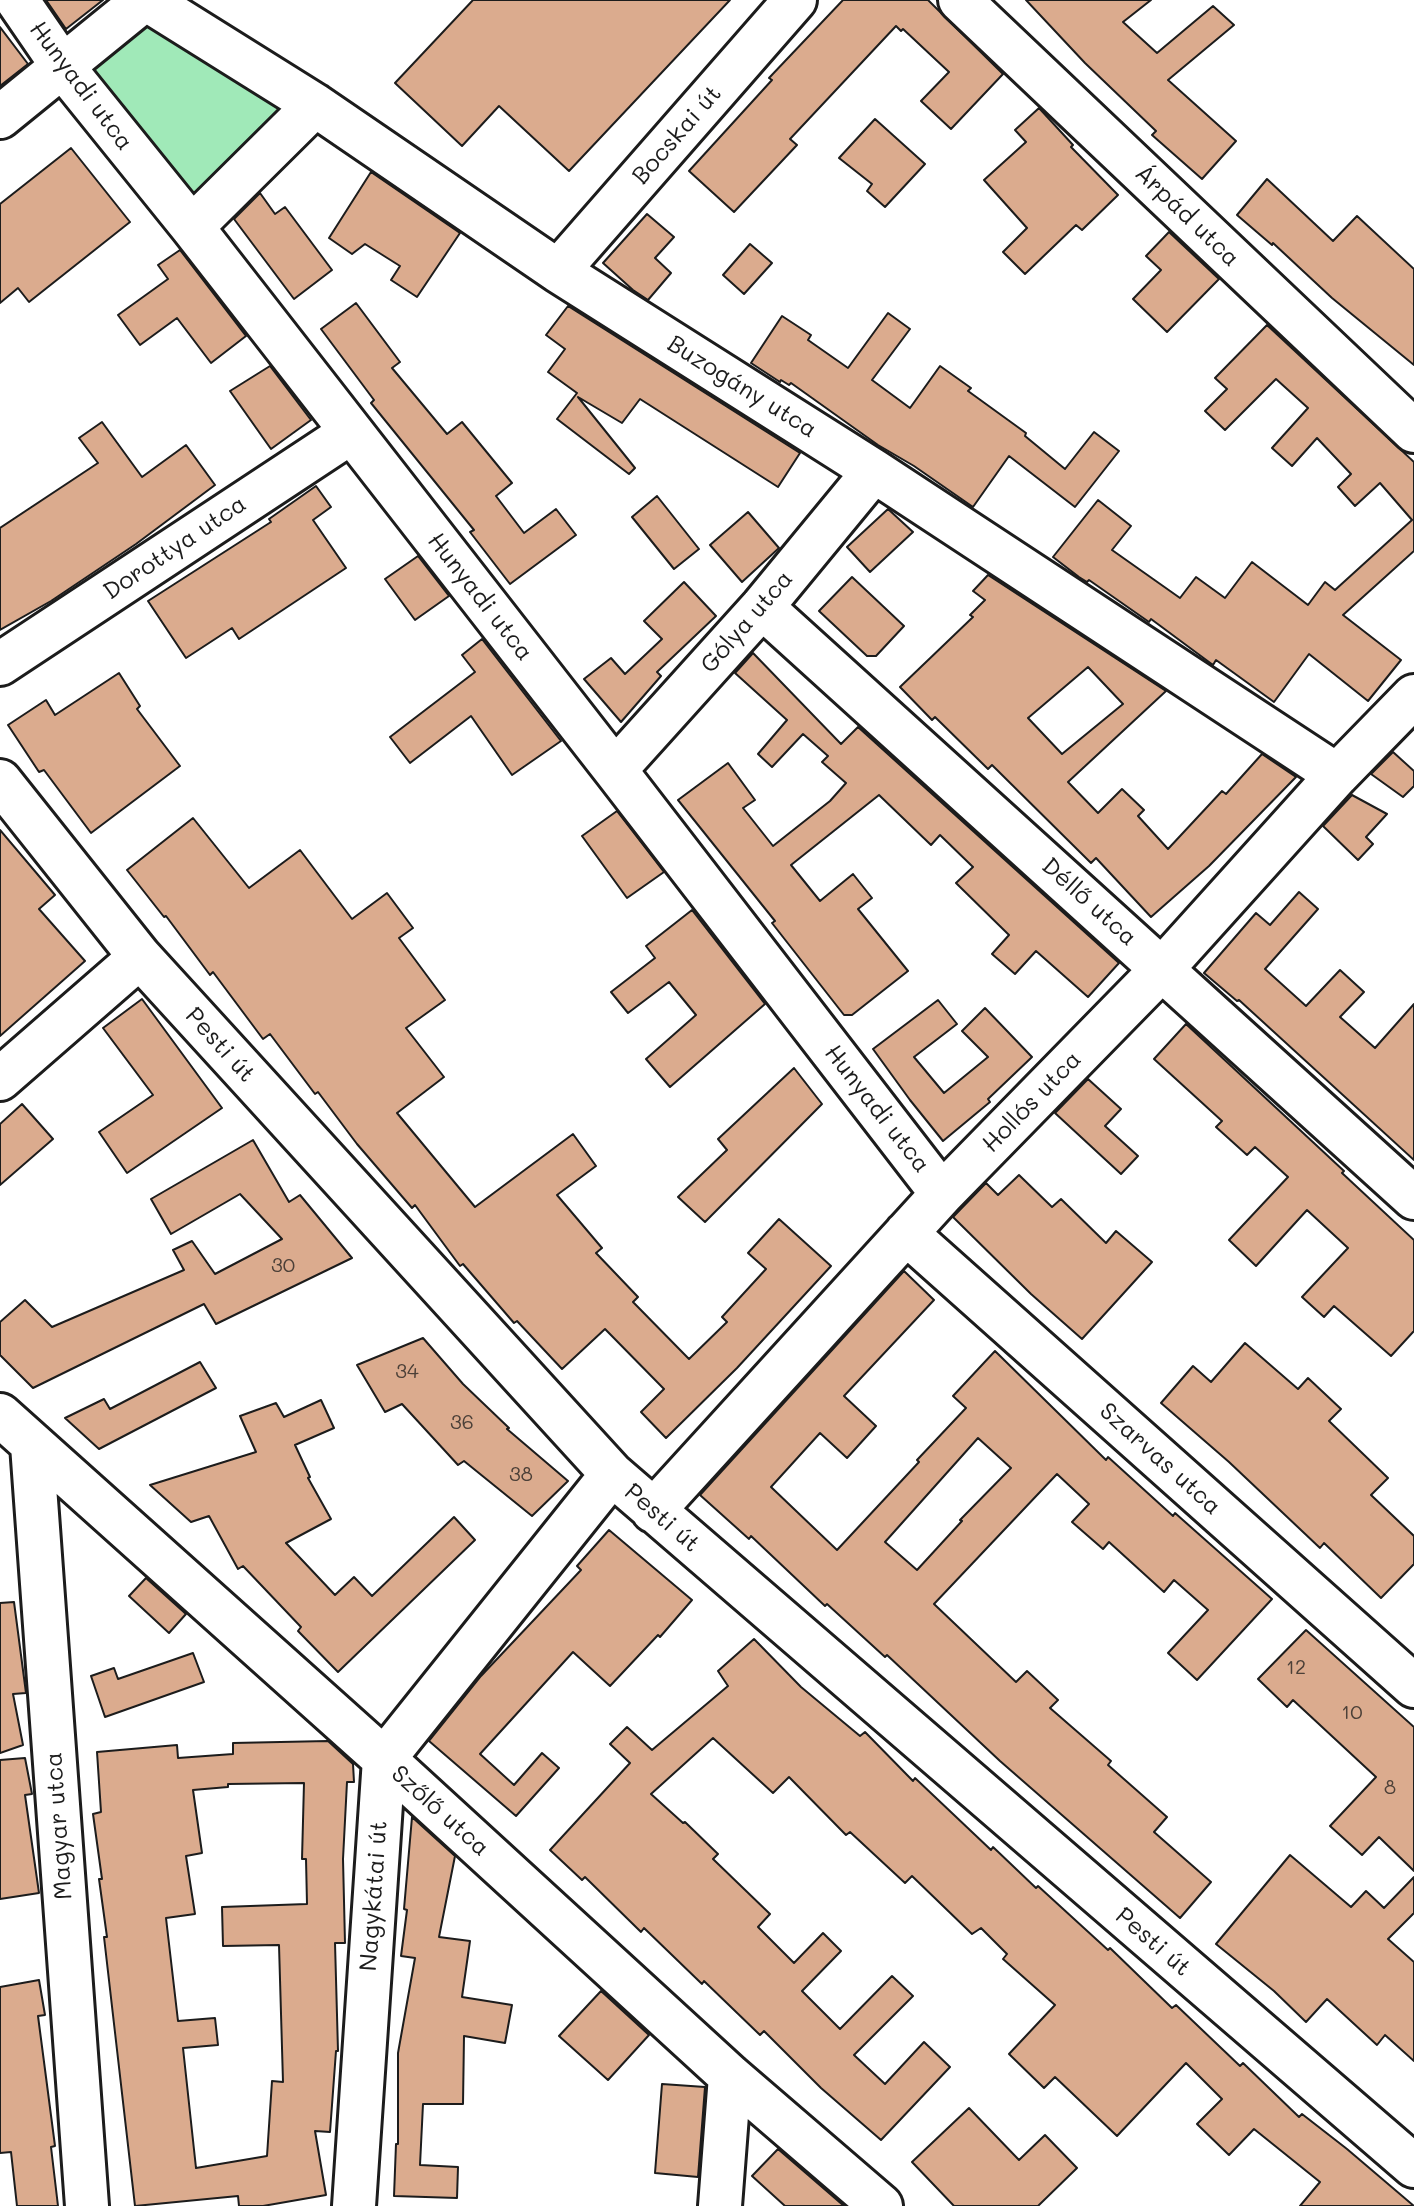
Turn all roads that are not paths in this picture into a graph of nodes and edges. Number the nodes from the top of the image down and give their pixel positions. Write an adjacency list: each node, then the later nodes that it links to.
1 (17, 0): 5 (street, Hunyadi utca)
2 (145, 0): 5 (street); 6 (street, Buzogány utca)
3 (795, 0): 9 (street, Bocskai út)
4 (960, 0): 10 (street, Árpád utca)
5 (63, 67): 7 (street); 8 (street, Hunyadi utca)
6 (315, 105): 8 (street); 9 (street, Buzogány utca)
7 (0, 117)
8 (192, 227): 11 (street, Hunyadi utca)
9 (558, 271): 12 (street, Buzogány utca)
10 (1414, 431)
11 (350, 433): 14 (street, Dorottya utca); 16 (street, Hunyadi utca)
12 (874, 471): 13 (street, Gólya utca); 17 (street, Buzogány utca)
13 (762, 607): 16 (street, Gólya utca); 20 (street, Déllő utca)
14 (0, 664)
15 (1406, 721): 17 (street, Hollós utca)
16 (615, 770): 22 (street, Hunyadi utca)
17 (1337, 775): 20 (street, Hollós utca)
18 (0, 781): 19 (street, Pesti út)
19 (140, 957): 21 (street); 27 (street, Pesti út)
20 (1163, 968): 22 (street, Hollós utca); 23 (street, Déllő utca)
21 (0, 1079)
22 (942, 1194): 24 (street, Hollós utca)
23 (1414, 1198)
24 (906, 1233): 28 (street, Hollós utca); 29 (street, Szarvas utca)
25 (0, 1415): 26 (street, Szőlő utca)
26 (32, 1445): 30 (street, Szőlő utca); 33 (street, Magyar utca)
27 (612, 1474): 28 (street, Pesti út); 30 (street)
28 (653, 1511): 32 (street, Pesti út)
29 (1414, 1686)
30 (384, 1759): 31 (street, Szőlő utca); 34 (street, Nagykátai út)
31 (730, 2076): 35 (street); 36 (street, Szőlő utca)
32 (1414, 2166)
33 (87, 2206)
34 (354, 2206)
35 (720, 2206)
36 (881, 2206)

